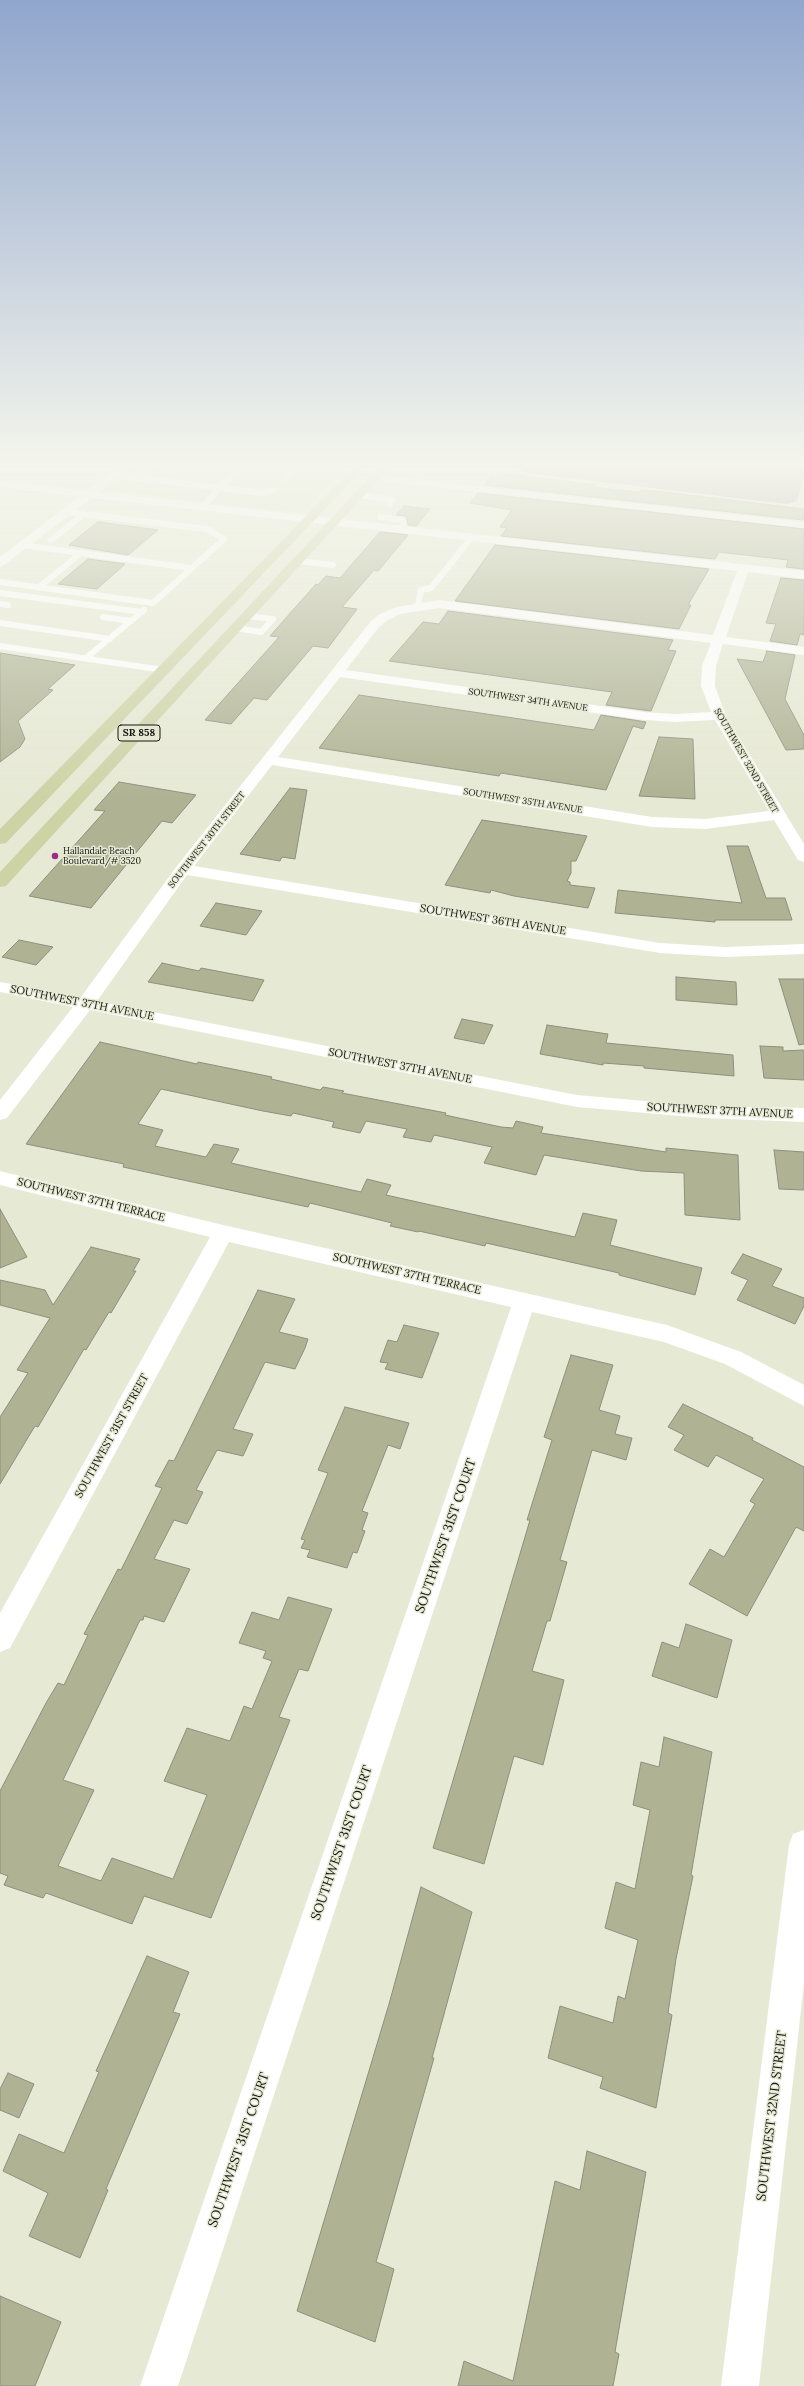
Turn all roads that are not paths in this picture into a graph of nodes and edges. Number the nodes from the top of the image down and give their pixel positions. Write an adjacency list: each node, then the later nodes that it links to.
1 (52, 576): 8 (lane)
2 (182, 576): 11 (lane)
3 (255, 576): 10 (main road, SR 858)
4 (284, 576): 16 (main road, SR 858)
5 (440, 576): 14 (lane)
6 (741, 576): 22 (street, SOUTHWEST 32ND STREET)
7 (0, 582): 8 (lane)
8 (38, 588): 11 (lane)
9 (0, 593): 15 (lane)
10 (231, 601): 26 (main road, SR 858); 27 (main road)
11 (153, 603): 15 (lane)
12 (0, 604): 13 (lane)
13 (8, 605)
14 (418, 606): 22 (street, SOUTHWEST 30TH STREET); 28 (street, SOUTHWEST 30TH STREET)
15 (142, 612): 18 (lane)
16 (247, 616): 20 (main road, SR 858); 20 (lane)
17 (103, 617): 18 (lane)
18 (131, 621): 21 (lane)
19 (0, 624): 21 (lane)
20 (236, 628): 27 (main road, SR 858)
21 (110, 639): 25 (lane)
22 (719, 639): 24 (street, SOUTHWEST 30TH STREET); 29 (street, SOUTHWEST 32ND STREET)
23 (0, 646): 25 (lane)
24 (804, 651)
25 (86, 658): 26 (lane)
26 (164, 670): 31 (main road); 33 (main road, SR 858)
27 (194, 673): 31 (main road, SR 858)
28 (338, 673): 29 (street, SOUTHWEST 34TH AVENUE); 30 (street, SOUTHWEST 30TH STREET)
29 (719, 716): 32 (street, SOUTHWEST 32ND STREET)
30 (270, 760): 32 (street, SOUTHWEST 35TH AVENUE); 35 (street, SOUTHWEST 30TH STREET)
31 (112, 761): 36 (main road, SR 858)
32 (777, 815): 34 (street, SOUTHWEST 32ND STREET)
33 (0, 839)
34 (804, 857)
35 (183, 869): 37 (street, SOUTHWEST 36TH AVENUE); 39 (street, SOUTHWEST 30TH STREET)
36 (0, 882)
37 (804, 949)
38 (0, 987): 39 (street, SOUTHWEST 37TH AVENUE)
39 (86, 1003): 40 (street, SOUTHWEST 30TH STREET); 41 (street, SOUTHWEST 37TH AVENUE)
40 (0, 1113)
41 (804, 1115)
42 (0, 1178): 43 (street, SOUTHWEST 37TH TERRACE)
43 (224, 1233): 44 (street, SOUTHWEST 37TH TERRACE); 46 (street, SOUTHWEST 31ST STREET)
44 (525, 1300): 45 (street, SOUTHWEST 37TH TERRACE); 48 (street, SOUTHWEST 31ST COURT)
45 (804, 1396)
46 (0, 1639)
47 (804, 1845): 49 (street, SOUTHWEST 32ND STREET)
48 (159, 2386)
49 (740, 2386)

